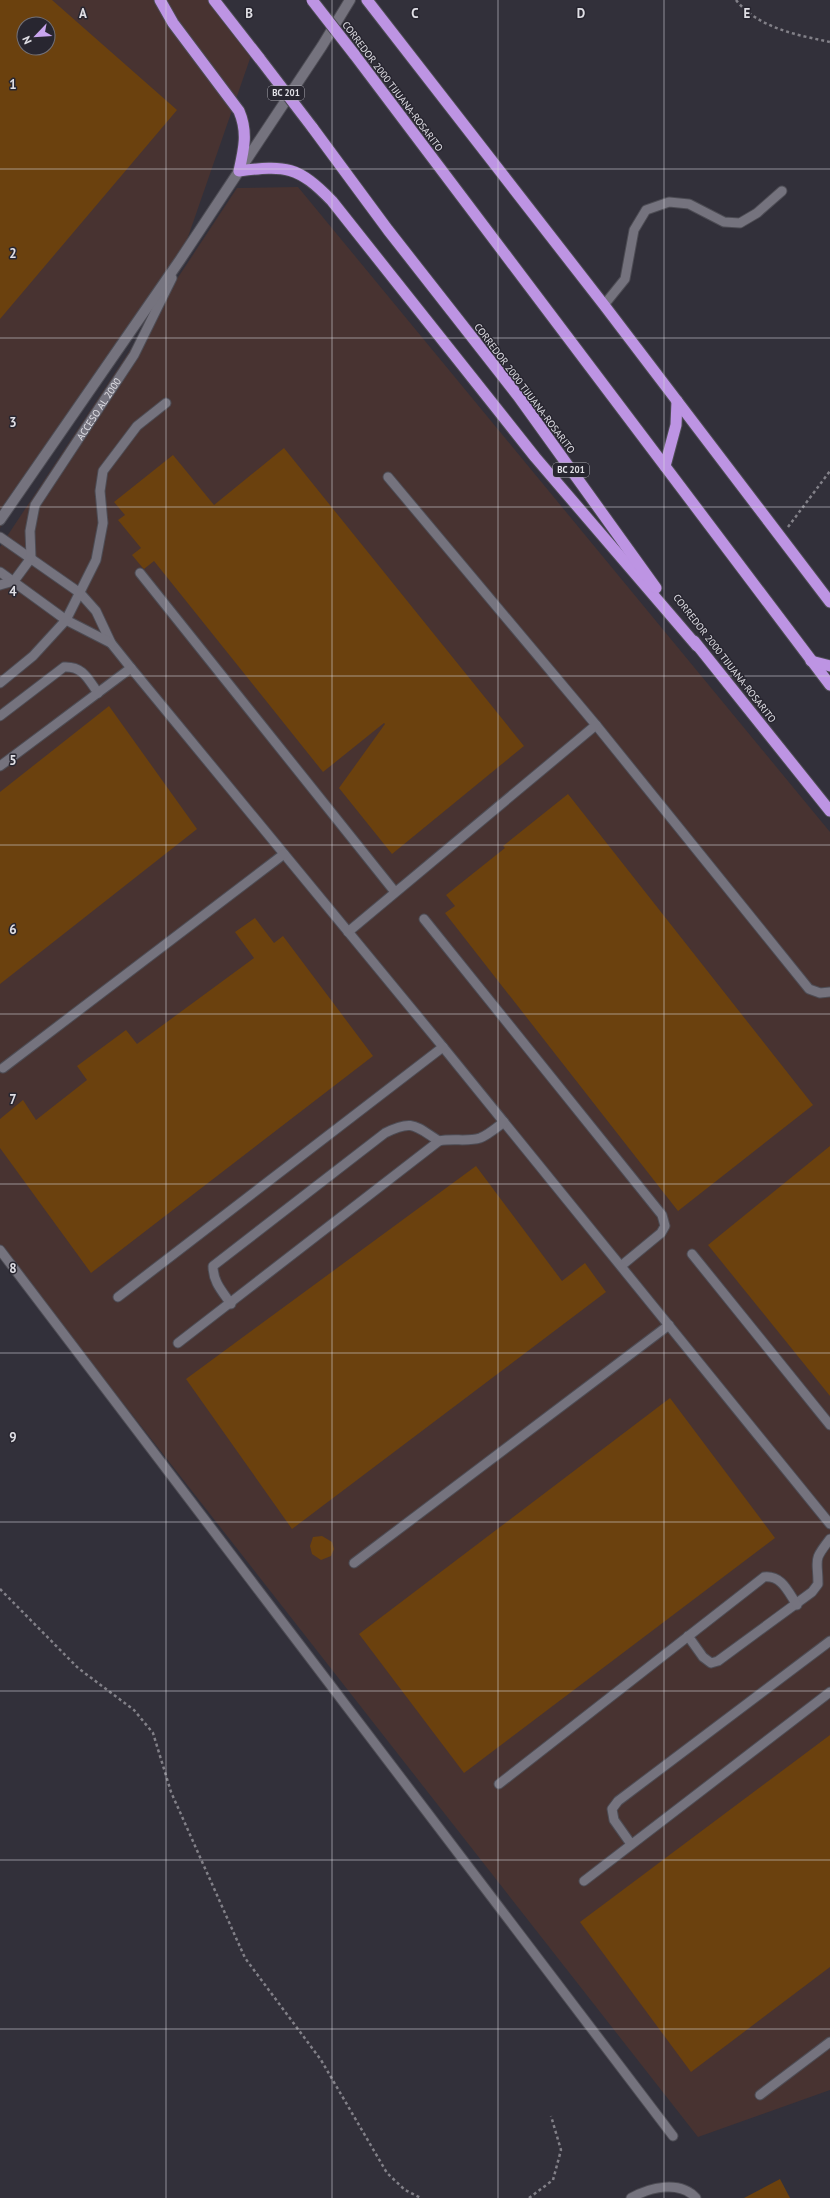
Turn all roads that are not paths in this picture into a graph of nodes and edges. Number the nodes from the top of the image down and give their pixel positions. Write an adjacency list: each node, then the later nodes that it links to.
1 (160, 0): 6 (highway)
2 (214, 0): 25 (highway, CORREDOR 2000 TIJUANA-ROSARITO / BC 201, bridge)
3 (312, 0): 12 (highway, CORREDOR 2000 TIJUANA-ROSARITO, bridge)
4 (350, 0): 6 (street, ACCESO AL 2000)
5 (367, 0): 9 (highway)
6 (239, 171): 8 (street, ACCESO AL 2000); 25 (highway)
7 (782, 191): 9 (lane)
8 (180, 260): 14 (street, ACCESO AL 2000); 16 (lane, ACCESO AL 2000)
9 (604, 305): 10 (highway)
10 (677, 401): 12 (highway); 22 (highway)
11 (166, 403): 21 (lane)
12 (665, 466): 26 (highway, CORREDOR 2000 TIJUANA-ROSARITO)
13 (388, 477): 33 (lane)
14 (0, 520)
15 (0, 537): 16 (lane)
16 (31, 558): 19 (lane); 21 (lane)
17 (0, 572): 19 (lane)
18 (140, 573): 37 (lane)
19 (14, 581): 20 (lane); 23 (lane)
20 (0, 585)
21 (80, 594): 23 (lane); 24 (lane)
22 (830, 602)
23 (66, 620): 24 (lane); 29 (lane)
24 (111, 643): 28 (lane)
25 (697, 646): 35 (highway, CORREDOR 2000 TIJUANA-ROSARITO / BC 201)
26 (811, 660): 27 (highway); 30 (highway, CORREDOR 2000 TIJUANA-ROSARITO)
27 (830, 666)
28 (130, 668): 31 (lane); 36 (lane)
29 (0, 683)
30 (830, 685)
31 (98, 693): 32 (lane); 34 (lane)
32 (0, 716)
33 (596, 725): 37 (lane); 40 (lane)
34 (0, 766)
35 (830, 811)
36 (284, 854): 39 (lane); 42 (lane)
37 (395, 892): 39 (lane)
38 (424, 919): 47 (lane)
39 (348, 932): 41 (lane)
40 (830, 992)
41 (443, 1047): 43 (lane); 48 (lane)
42 (3, 1068)
43 (504, 1122): 44 (lane); 47 (lane)
44 (439, 1141): 49 (lane); 49 (lane)
45 (0, 1250): 65 (lane)
46 (692, 1254): 52 (lane)
47 (621, 1266): 50 (lane)
48 (118, 1297)
49 (231, 1304): 51 (lane)
50 (669, 1325): 53 (lane); 55 (lane)
51 (178, 1343)
52 (830, 1425)
53 (830, 1524)
54 (830, 1539): 56 (lane)
55 (354, 1562)
56 (797, 1604): 57 (lane); 57 (lane)
57 (688, 1636): 60 (lane)
58 (830, 1642): 61 (lane)
59 (830, 1692): 61 (lane)
60 (499, 1784)
61 (631, 1844): 62 (lane)
62 (584, 1881)
63 (830, 2042): 64 (lane)
64 (760, 2095)
65 (673, 2136)
66 (630, 2198): 67 (lane)
67 (696, 2198)

